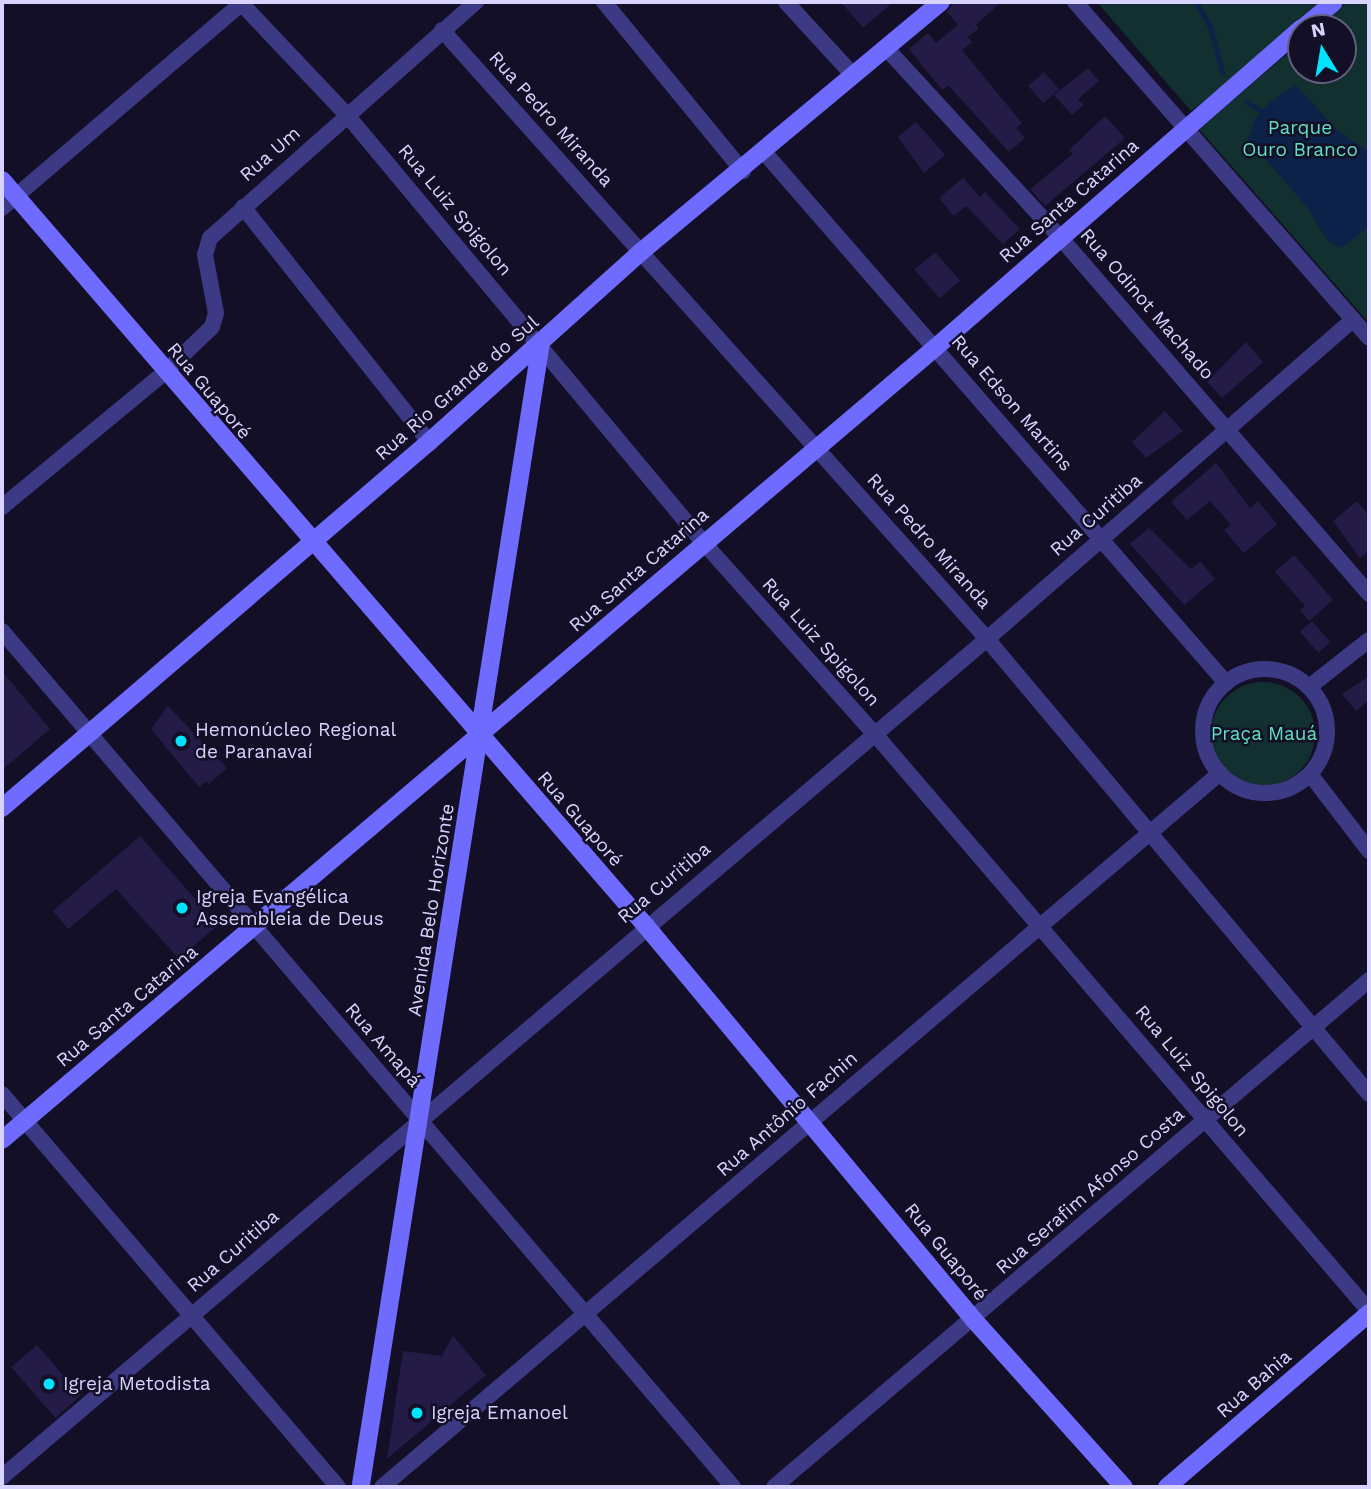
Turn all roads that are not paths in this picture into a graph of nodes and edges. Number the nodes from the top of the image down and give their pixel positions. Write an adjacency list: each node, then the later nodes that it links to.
1 (242, 2): 13 (street, Rua Luiz Spigolon); 18 (street)
2 (476, 2): 9 (street, Rua Um)
3 (604, 2): 16 (street)
4 (786, 2): 12 (street)
5 (940, 2): 11 (street, Rua Rio Grande do Sul)
6 (1075, 2): 14 (street)
7 (1334, 2): 8 (street, Rua Santa Catarina)
8 (1320, 14)
9 (442, 30): 13 (street, Rua Um); 21 (street, Rua Pedro Miranda)
10 (1287, 42): 14 (street, Rua Santa Catarina)
11 (886, 48): 12 (street, Rua Rio Grande do Sul); 20 (street, Rua Odinot Machado)
12 (853, 75): 15 (street, Rua Rio Grande do Sul)
13 (347, 115): 19 (street, Rua Um); 24 (street, Rua Luiz Spigolon)
14 (1185, 127): 20 (street, Rua Santa Catarina); 22 (street)
15 (764, 152): 16 (street, Rua Rio Grande do Sul); 25 (street, Rua Edson Martins)
16 (743, 171): 21 (street, Rua Rio Grande do Sul)
17 (2, 180): 18 (street, Rua Guaporé)
18 (9, 202): 26 (street, Rua Guaporé)
19 (243, 207): 26 (street, Rua Um); 28 (street)
20 (1059, 236): 25 (street, Rua Santa Catarina); 27 (street, Rua Odinot Machado)
21 (642, 251): 24 (street, Rua Rio Grande do Sul); 29 (street, Rua Pedro Miranda)
22 (1353, 320): 23 (street); 27 (street, Rua Curitiba)
23 (1369, 338)
24 (541, 343): 28 (street, Rua Rio Grande do Sul); 33 (street, Rua Luiz Spigolon); 42 (street, Avenida Belo Horizonte)
25 (936, 347): 29 (street, Rua Santa Catarina); 31 (street, Rua Edson Martins)
26 (165, 372): 30 (street, Rua Um); 32 (street, Rua Guaporé)
27 (1228, 429): 31 (street, Rua Curitiba); 34 (street, Rua Odinot Machado)
28 (429, 442): 32 (street, Rua Rio Grande do Sul)
29 (816, 446): 33 (street, Rua Santa Catarina); 36 (street, Rua Pedro Miranda)
30 (2, 507)
31 (1102, 537): 36 (street, Rua Curitiba); 38 (street, Rua Edson Martins)
32 (311, 542): 41 (street, Rua Rio Grande do Sul); 42 (street, Rua Guaporé)
33 (703, 542): 40 (street, Rua Luiz Spigolon); 42 (street, Rua Santa Catarina)
34 (1369, 594)
35 (2, 631): 41 (street, Rua Amapá)
36 (987, 639): 40 (street, Rua Curitiba); 46 (street, Rua Pedro Miranda)
37 (1369, 640): 39 (street)
38 (1226, 683): 39 (street); 43 (street)
39 (1309, 687): 44 (street)
40 (874, 733): 48 (street, Rua Luiz Spigolon); 49 (street, Rua Curitiba)
41 (90, 734): 45 (street, Rua Rio Grande do Sul); 50 (street, Rua Amapá)
42 (480, 736): 49 (street, Rua Guaporé); 50 (street, Rua Santa Catarina); 55 (street, Avenida Belo Horizonte)
43 (1220, 773): 44 (street); 46 (street, Rua Antônio Fachin)
44 (1310, 774): 47 (street)
45 (2, 808)
46 (1153, 831): 48 (street, Rua Antônio Fachin); 52 (street, Rua Pedro Miranda)
47 (1369, 851)
48 (1040, 925): 56 (street, Rua Luiz Spigolon); 57 (street, Rua Antônio Fachin)
49 (646, 926): 55 (street, Rua Curitiba); 57 (street, Rua Guaporé)
50 (252, 928): 55 (street, Rua Amapá); 58 (street, Rua Santa Catarina)
51 (1369, 980): 52 (street, Rua Serafim Afonso Costa)
52 (1312, 1028): 54 (street, Rua Pedro Miranda); 56 (street, Rua Serafim Afonso Costa)
53 (2, 1094): 58 (street)
54 (1369, 1094)
55 (419, 1118): 61 (street, Rua Curitiba); 62 (street, Rua Amapá); 65 (street, Avenida Belo Horizonte)
56 (1205, 1118): 60 (street, Rua Luiz Spigolon); 63 (street, Rua Serafim Afonso Costa)
57 (811, 1120): 62 (street, Rua Antônio Fachin); 63 (street, Rua Guaporé)
58 (24, 1121): 59 (street, Rua Santa Catarina); 61 (street)
59 (2, 1140)
60 (1369, 1312): 71 (street, Rua Bahia)
61 (191, 1314): 64 (street, Rua Curitiba); 66 (street)
62 (585, 1315): 67 (street, Rua Antônio Fachin); 68 (street, Rua Amapá)
63 (974, 1320): 69 (street, Rua Serafim Afonso Costa); 70 (street, Rua Guaporé)
64 (2, 1477)
65 (359, 1486)
66 (338, 1487)
67 (382, 1487)
68 (733, 1487)
69 (774, 1487)
70 (1124, 1487)
71 (1167, 1487)

